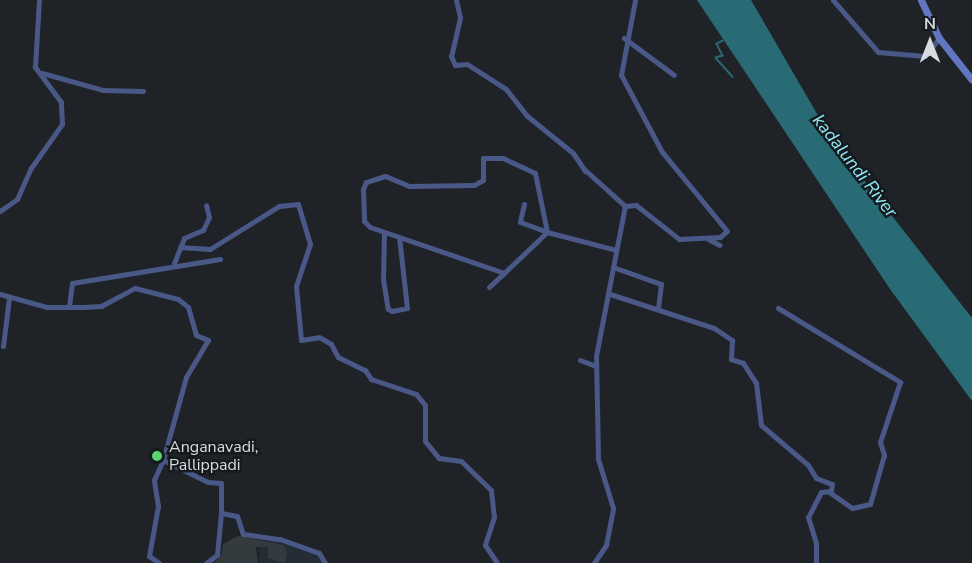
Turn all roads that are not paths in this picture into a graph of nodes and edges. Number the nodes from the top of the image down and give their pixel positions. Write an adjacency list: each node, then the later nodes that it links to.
1 (39, 0): 8 (street)
2 (456, 0): 15 (street)
3 (635, 0): 6 (street)
4 (833, 0): 7 (street)
5 (921, 0): 7 (main road)
6 (624, 39): 9 (street); 21 (street)
7 (939, 39): 10 (main road)
8 (40, 73): 11 (street); 16 (street)
9 (674, 75)
10 (972, 80)
11 (143, 91)
12 (0, 204): 16 (street)
13 (524, 204): 19 (street)
14 (206, 205): 23 (street)
15 (625, 206): 21 (street); 24 (street)
16 (6, 208): 17 (street)
17 (0, 211)
18 (384, 232): 19 (street); 20 (street); 20 (street)
19 (546, 232): 24 (street); 28 (street)
20 (399, 237): 28 (street)
21 (707, 238): 22 (street)
22 (720, 245)
23 (180, 247): 26 (street); 45 (street)
24 (616, 250): 27 (street)
25 (220, 259): 26 (street)
26 (174, 263): 33 (street)
27 (613, 267): 31 (street); 35 (street)
28 (504, 273): 29 (street)
29 (489, 287)
30 (0, 294): 32 (street)
31 (610, 294): 35 (street); 38 (street)
32 (9, 297): 33 (street); 36 (street)
33 (69, 307): 39 (street)
34 (778, 308): 40 (street)
35 (658, 309): 40 (street)
36 (3, 346)
37 (580, 360): 38 (street)
38 (596, 366): 46 (street)
39 (163, 460): 41 (street); 42 (street)
40 (829, 492): 47 (street)
41 (221, 513): 43 (street); 44 (street)
42 (159, 563)
43 (206, 563)
44 (325, 563)
45 (497, 563)
46 (594, 563)
47 (816, 563)

